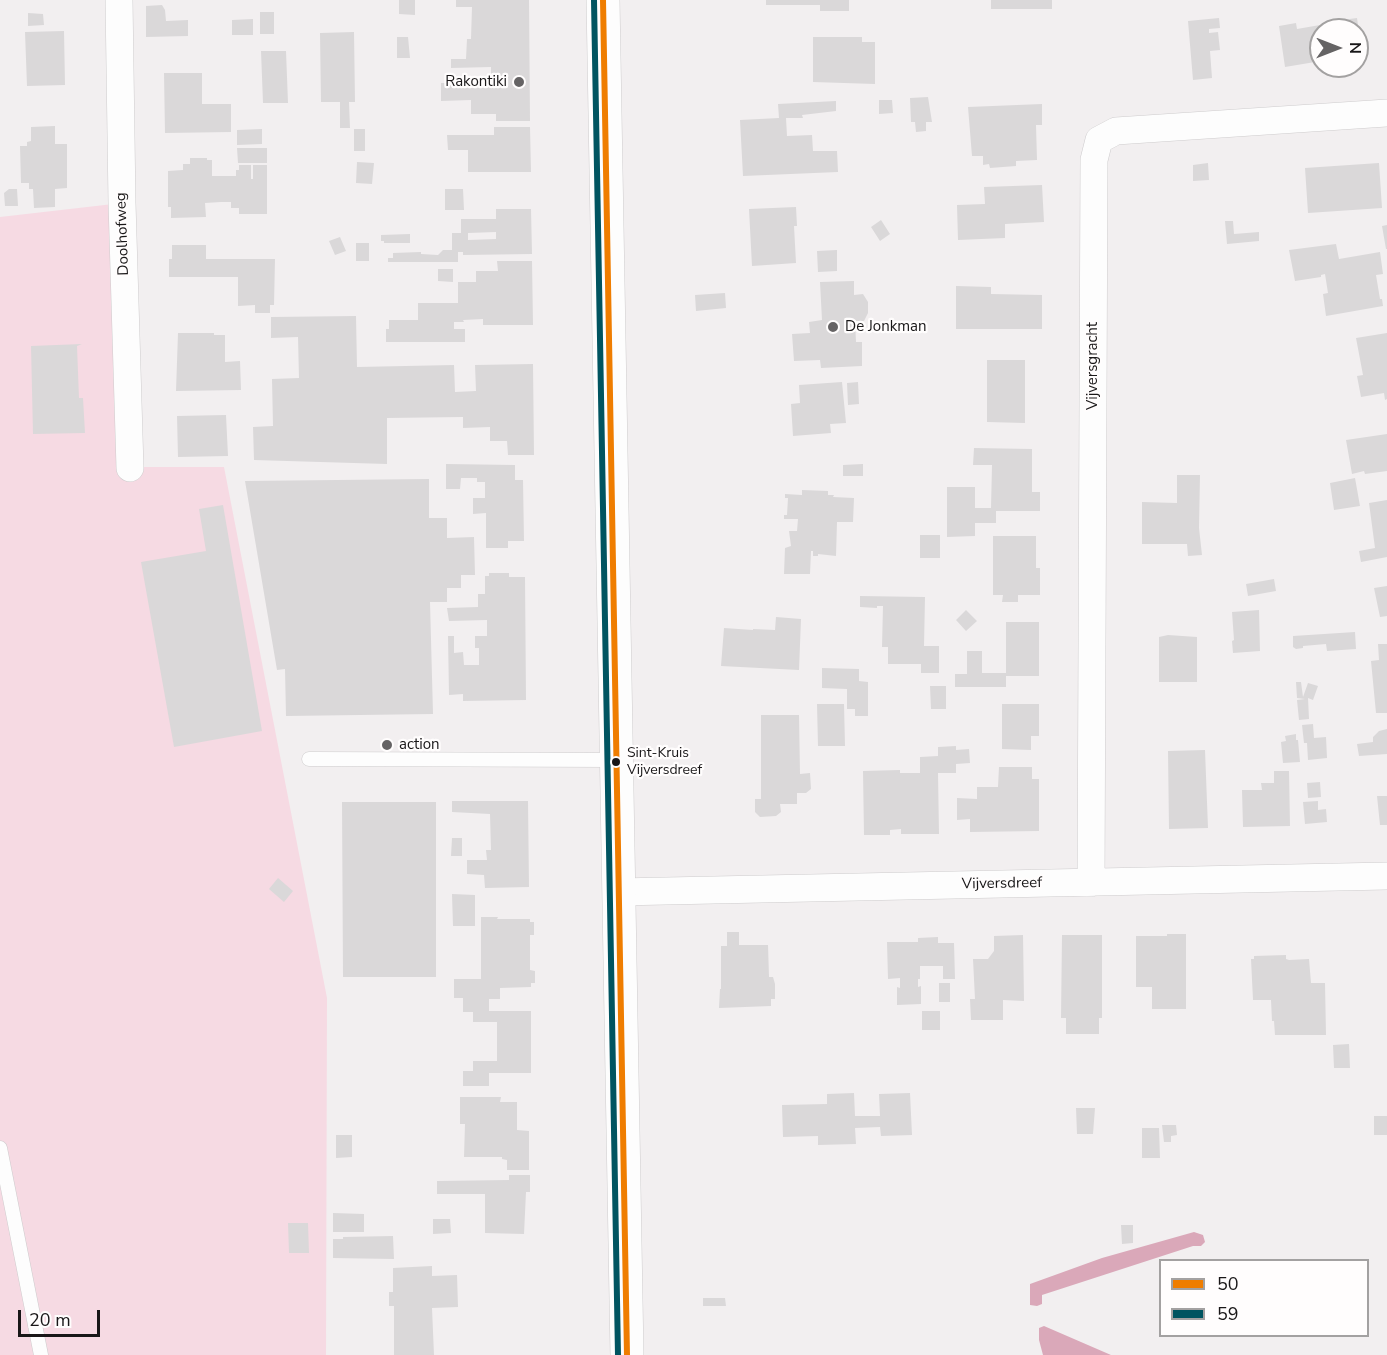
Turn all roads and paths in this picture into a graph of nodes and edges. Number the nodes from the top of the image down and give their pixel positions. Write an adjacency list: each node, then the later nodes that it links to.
1 (119, 0): 4 (street, Doolhofweg)
2 (603, 0): 6 (main road)
3 (1387, 113): 8 (street, Vijversgracht)
4 (130, 468)
5 (309, 759): 6 (lane)
6 (616, 760): 9 (main road)
7 (1387, 876): 8 (street, Vijversdreef)
8 (1091, 883): 9 (street, Vijversdreef)
9 (618, 892): 12 (main road)
10 (0, 1148): 11 (lane)
11 (41, 1355)
12 (627, 1355)

